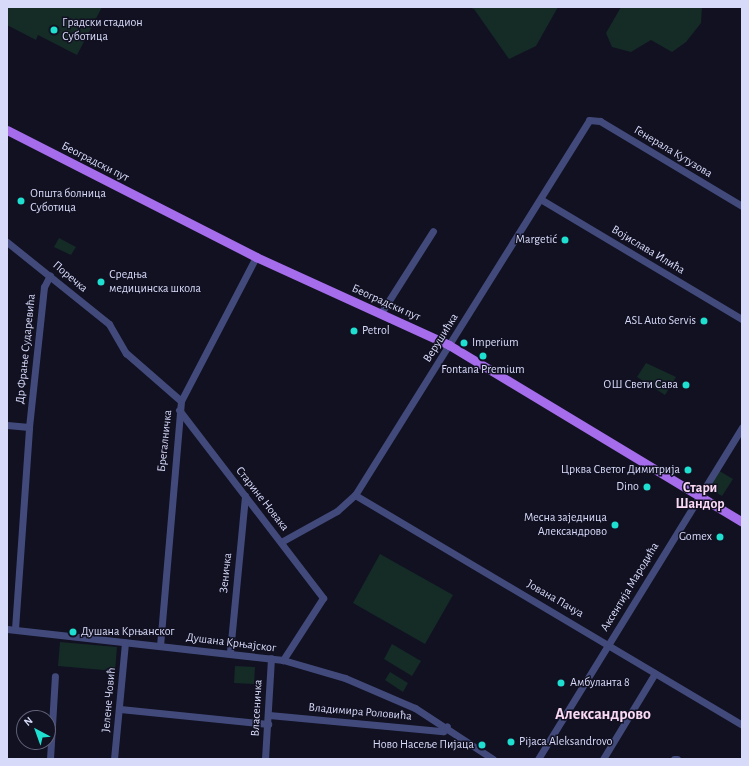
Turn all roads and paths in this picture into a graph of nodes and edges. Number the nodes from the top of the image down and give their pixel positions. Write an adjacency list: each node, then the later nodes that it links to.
1 (592, 119): 3 (street, Верушићка); 4 (street, Генерала Кутузова)
2 (7, 130): 7 (main road, Београдски пут)
3 (542, 200): 10 (street, Војислава Илића); 11 (street, Верушићка)
4 (742, 206)
5 (433, 231): 9 (street)
6 (7, 242): 8 (street, Поречка)
7 (256, 257): 9 (main road, Београдски пут); 12 (street, Брегалничка)
8 (50, 275): 12 (street, Поречка); 15 (street, Др Фрање Сударевића)
9 (381, 313): 11 (main road, Београдски пут)
10 (742, 319)
11 (449, 345): 17 (street, Верушићка); 19 (main road, Београдски пут)
12 (181, 401): 13 (street, Брегалничка)
13 (179, 410): 18 (street, Старине Новака); 25 (street, Брегалничка)
14 (7, 425): 15 (street)
15 (29, 427): 22 (street, Др Фрање Сударевића)
16 (742, 427): 19 (street, Аксентија Мародића)
17 (355, 495): 21 (street, Верушићка); 24 (street, Јована Пачуа)
18 (245, 496): 21 (street, Старине Новака); 26 (street, Зеничка)
19 (698, 496): 20 (main road, Београдски пут); 24 (street, Аксентија Мародића)
20 (742, 522)
21 (281, 542): 28 (street, Старине Новака)
22 (11, 629): 23 (street, Душана Крњајског)
23 (125, 643): 25 (street, Душана Крњајског); 31 (street, Јелене Човић)
24 (608, 643): 29 (street, Јована Пачуа); 40 (street, Аксентија Мародића)
25 (160, 646): 26 (street, Душана Крњајског)
26 (230, 652): 27 (street, Душана Крњајског)
27 (271, 658): 28 (street, Душана Крњајског); 32 (street, Власеничка)
28 (283, 660): 35 (street, Душана Крњајског)
29 (655, 674): 34 (street, Јована Пачуа); 41 (street)
30 (55, 676): 36 (street)
31 (120, 710): 33 (street); 37 (street, Јелене Човић)
32 (269, 715): 33 (street, Власеничка); 35 (street, Владимира Роловића)
33 (268, 724): 38 (street, Власеничка)
34 (742, 725)
35 (447, 726): 39 (street)
36 (50, 759)
37 (114, 759)
38 (265, 759)
39 (493, 759)
40 (538, 759)
41 (603, 759)

